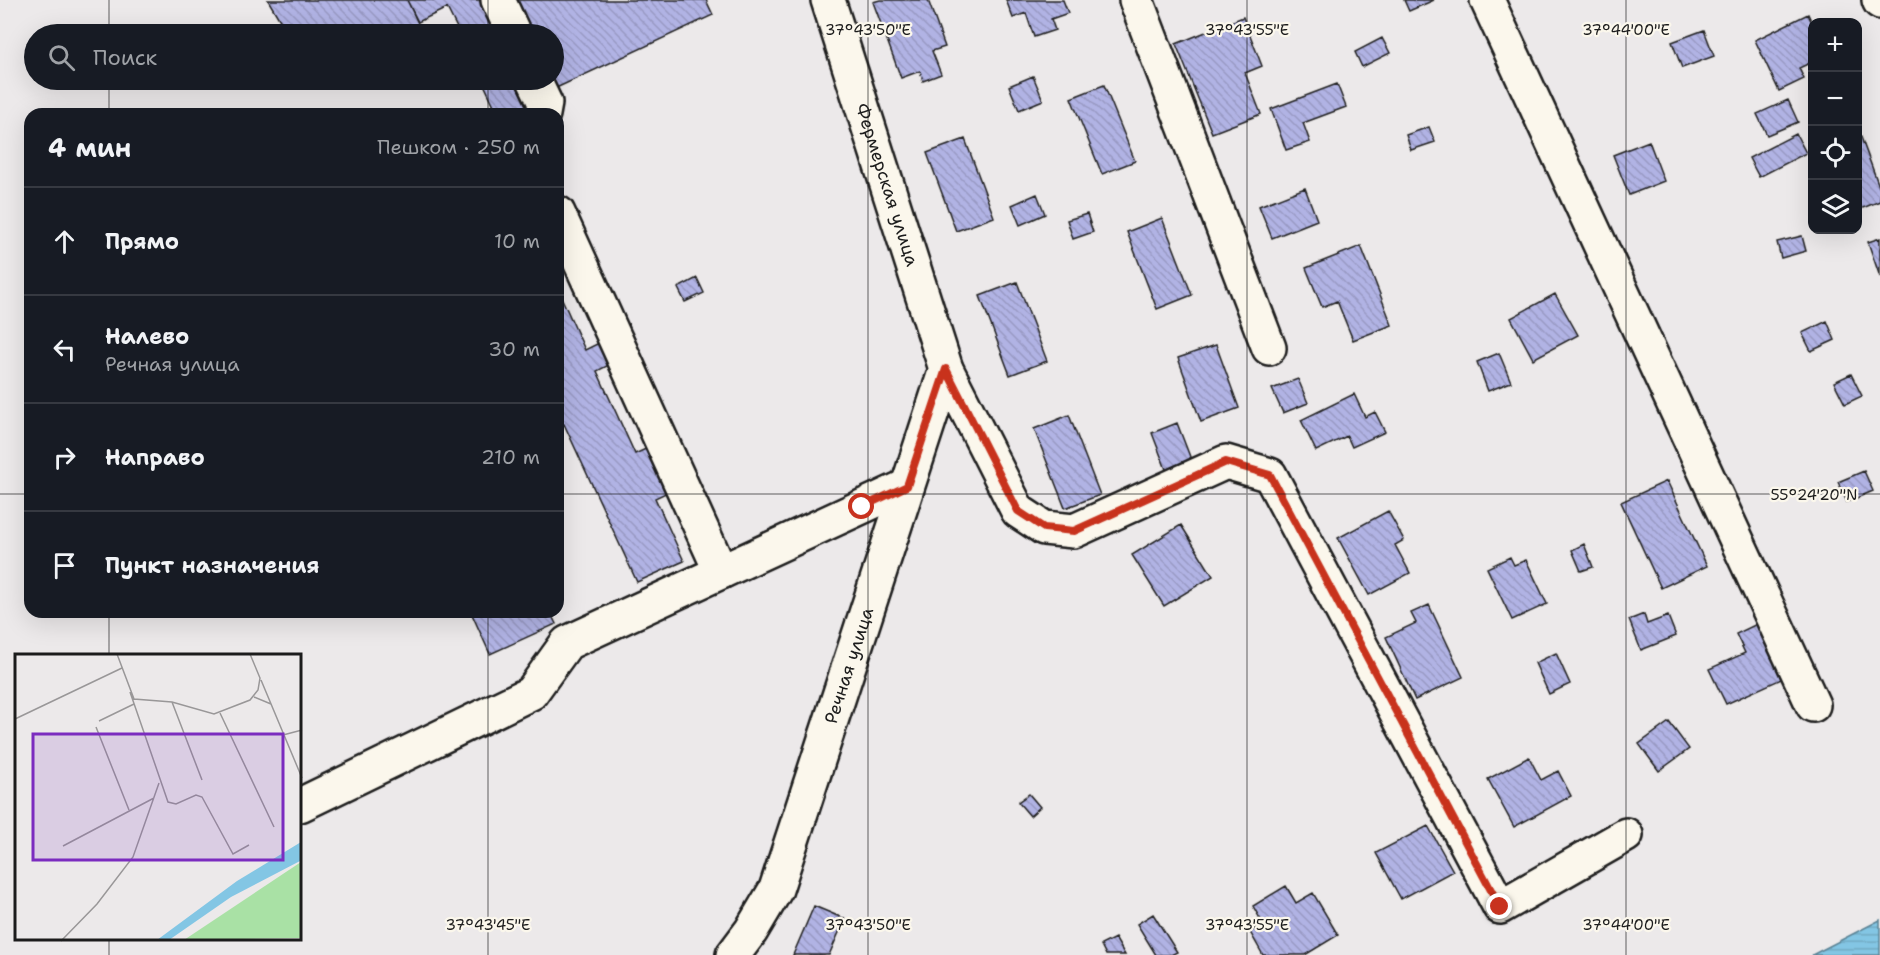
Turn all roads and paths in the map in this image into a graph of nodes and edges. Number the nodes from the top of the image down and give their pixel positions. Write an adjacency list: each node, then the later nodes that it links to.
1 (498, 0): 5 (street)
2 (828, 0): 10 (street, Фермерская улица)
3 (1136, 0): 9 (street)
4 (1487, 0): 13 (street)
5 (509, 24)
6 (539, 90): 7 (street)
7 (544, 108)
8 (564, 226): 12 (street)
9 (1269, 348)
10 (946, 369): 11 (street, Речная улица); 15 (street, Фермерская улица)
11 (907, 486): 12 (street); 16 (street, Речная улица)
12 (721, 572): 14 (street)
13 (1813, 705)
14 (302, 804)
15 (1626, 835)
16 (733, 955)

